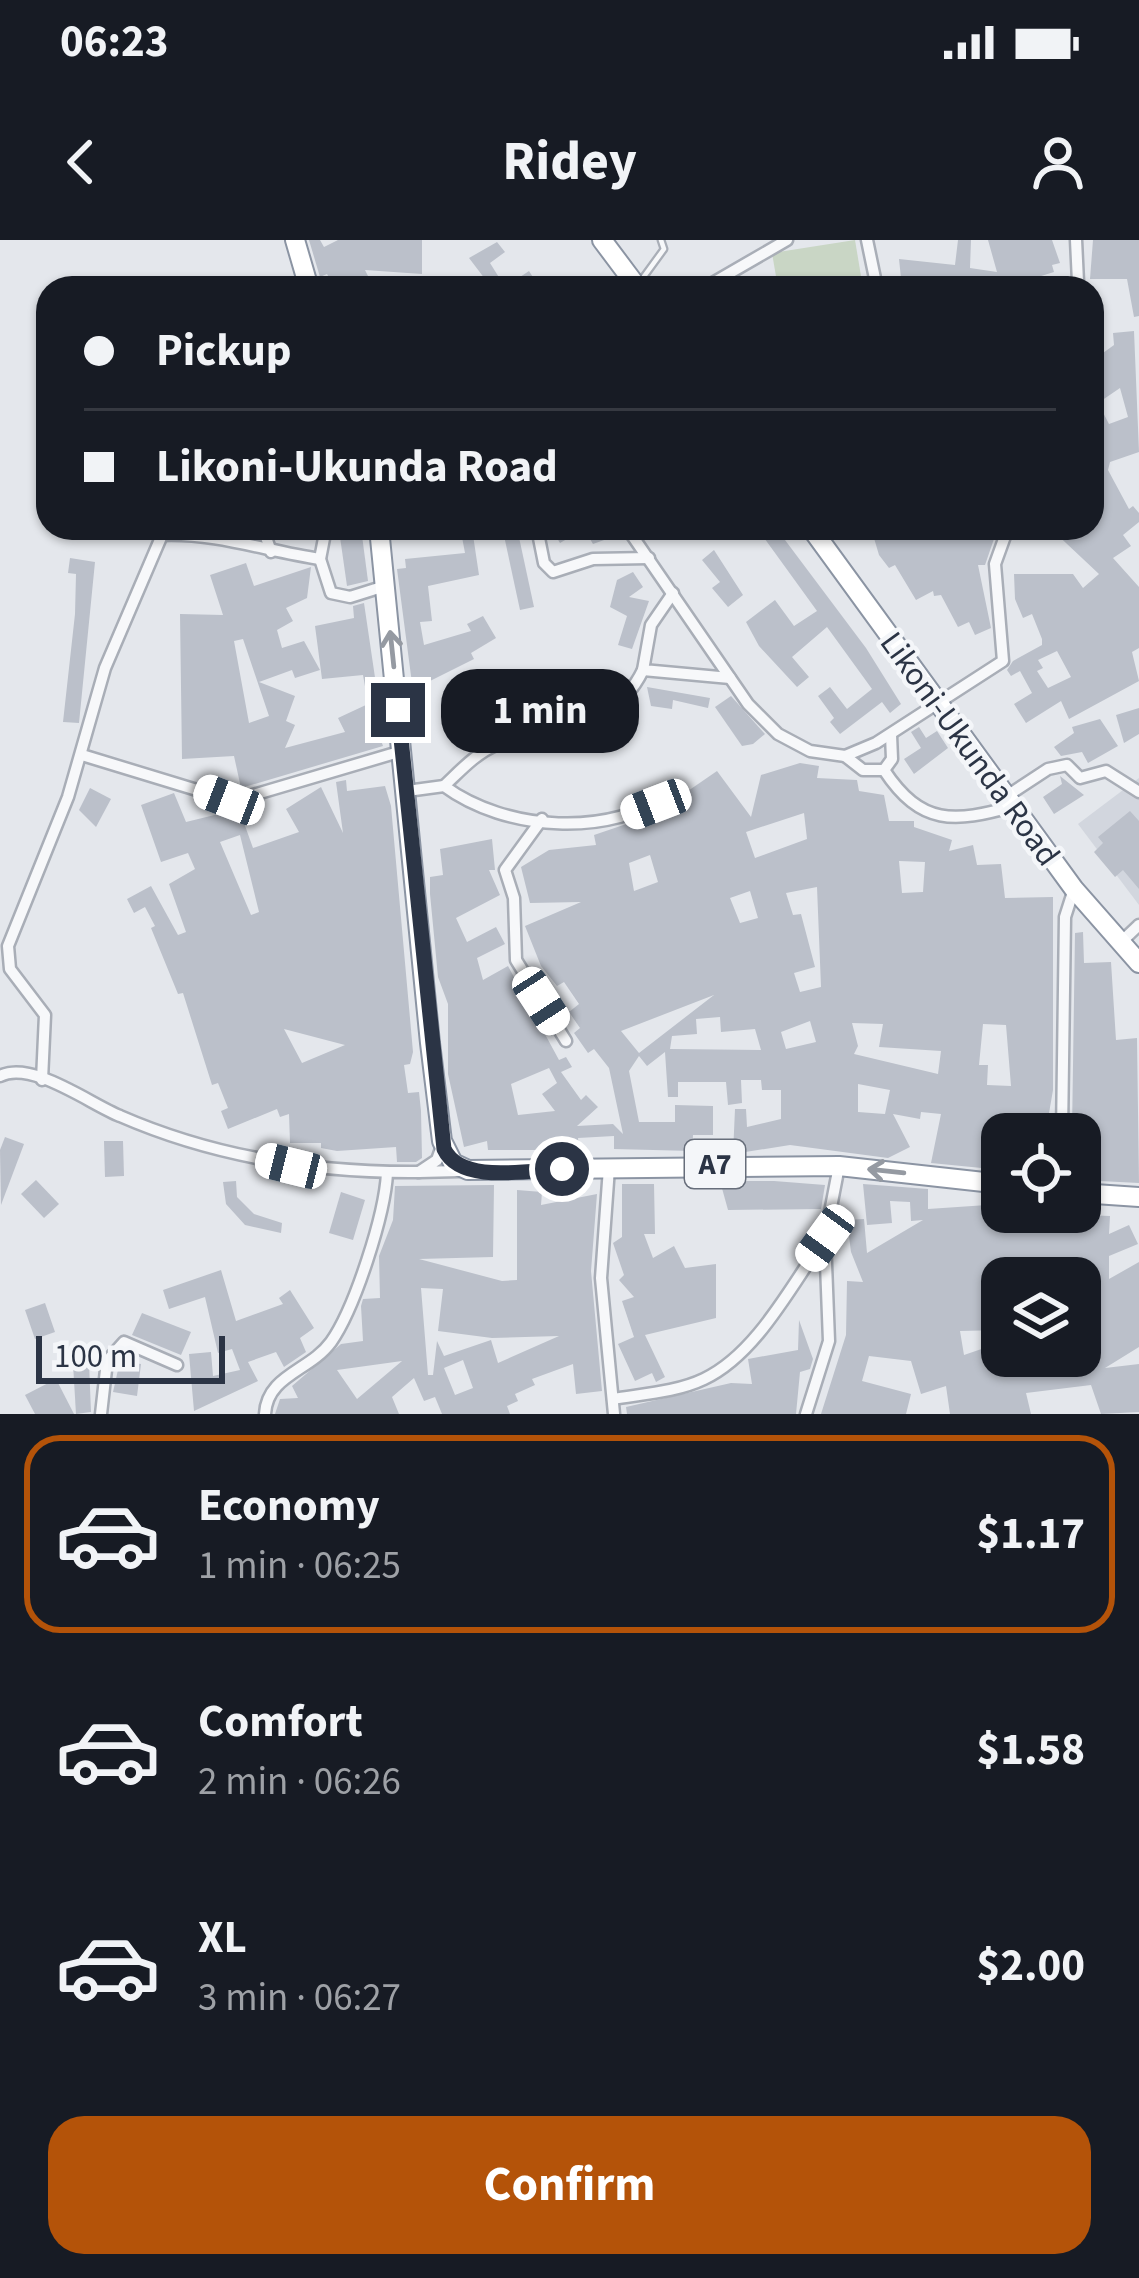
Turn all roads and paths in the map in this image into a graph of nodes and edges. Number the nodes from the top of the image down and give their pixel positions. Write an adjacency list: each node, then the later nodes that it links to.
1 (295, 240): 7 (highway)
2 (602, 240): 8 (highway)
3 (661, 240): 9 (lane)
4 (787, 240): 10 (street)
5 (867, 240): 11 (street)
6 (1076, 240): 12 (street)
7 (306, 276)
8 (629, 276)
9 (648, 276)
10 (725, 276)
11 (874, 276)
12 (1078, 276)
13 (160, 540): 32 (street)
14 (232, 540): 22 (street)
15 (267, 540): 22 (street)
16 (324, 540): 24 (street)
17 (380, 540): 25 (highway)
18 (540, 540): 23 (street)
19 (636, 540): 23 (street)
20 (820, 540): 29 (highway, Likoni-Ukunda Road)
21 (1004, 540): 29 (street)
22 (271, 552): 24 (street)
23 (649, 558): 26 (street)
24 (320, 559): 25 (street)
25 (385, 586): 31 (highway, one-way to 25)
26 (673, 593): 27 (street); 28 (street)
27 (643, 670): 28 (street); 35 (street)
28 (730, 678): 33 (street)
29 (939, 704): 30 (street); 39 (highway, Likoni-Ukunda Road)
30 (891, 735): 33 (street); 34 (street)
31 (402, 751): 32 (street); 36 (highway)
32 (82, 755): 47 (street)
33 (845, 756): 34 (street)
34 (884, 770): 39 (street)
35 (443, 786): 36 (street); 40 (street)
36 (407, 790): 49 (highway)
37 (674, 791): 40 (street)
38 (1139, 792): 39 (street)
39 (1011, 801): 41 (highway, Likoni-Ukunda Road)
40 (542, 819): 45 (street)
41 (1074, 889): 43 (highway, Likoni-Ukunda Road); 48 (street)
42 (1139, 925): 43 (street)
43 (1120, 944): 44 (highway, Likoni-Ukunda Road)
44 (1139, 962)
45 (566, 1041)
46 (0, 1076): 47 (street)
47 (43, 1080): 54 (street)
48 (1062, 1113)
49 (442, 1142): 52 (highway); 53 (street)
50 (838, 1166): 51 (highway, A7); 55 (highway, A7, one-way to 50); 58 (street)
51 (609, 1168): 52 (highway, A7); 60 (street)
52 (468, 1170): 53 (street)
53 (419, 1172): 54 (street)
54 (387, 1173): 62 (street)
55 (981, 1182)
56 (1101, 1194): 57 (highway)
57 (1139, 1197)
58 (825, 1238): 60 (street); 64 (street)
59 (178, 1365): 61 (street)
60 (613, 1399): 63 (street)
61 (100, 1414)
62 (265, 1414)
63 (614, 1414)
64 (806, 1414)

